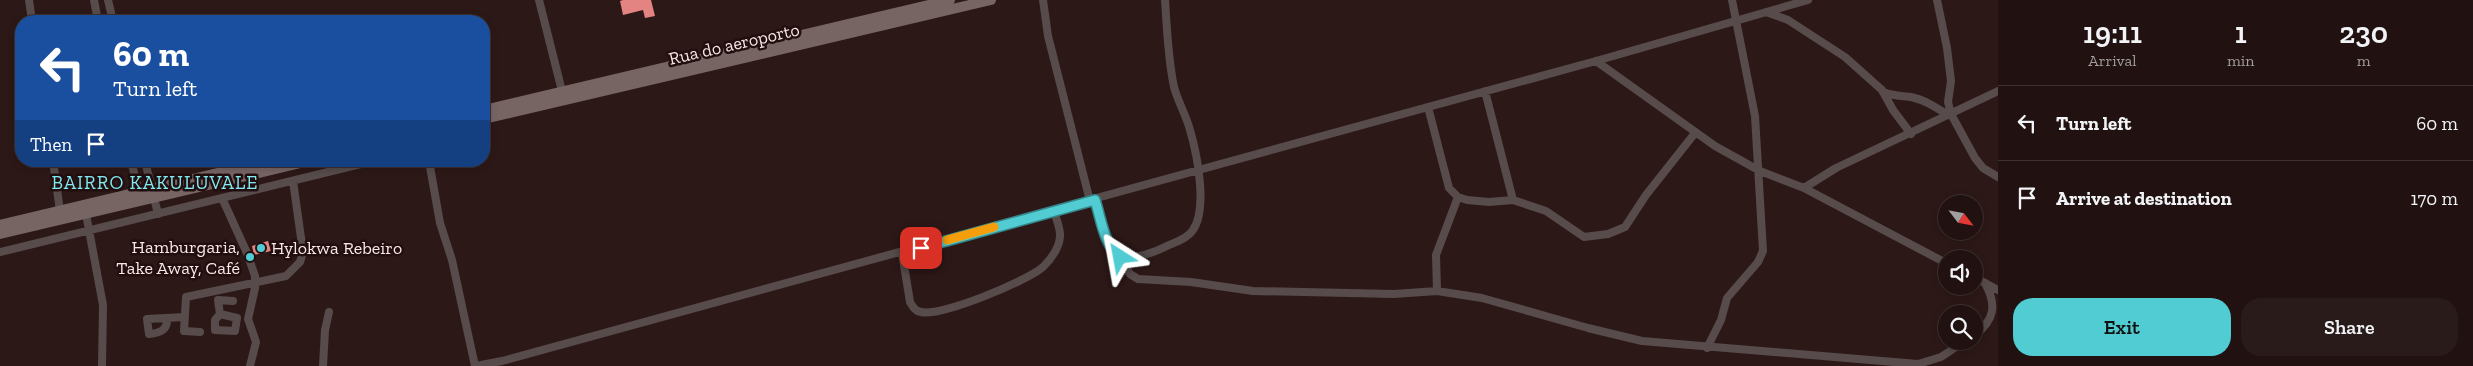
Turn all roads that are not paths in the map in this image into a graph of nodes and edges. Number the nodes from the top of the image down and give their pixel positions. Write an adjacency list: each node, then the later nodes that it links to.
1 (28, 0): 14 (street)
2 (94, 0): 15 (street)
3 (108, 0): 16 (street)
4 (539, 0): 22 (street)
5 (950, 0): 12 (main road, Rua do aeroporto)
6 (991, 0): 22 (main road, Rua do aeroporto)
7 (1043, 0): 46 (street)
8 (1165, 0): 36 (street)
9 (1732, 0): 17 (street)
10 (1808, 0): 13 (street)
11 (1937, 0): 25 (street)
12 (930, 2): 22 (main road, Rua do aeroporto)
13 (1766, 12): 17 (street); 21 (street)
14 (31, 15)
15 (97, 15)
16 (112, 15)
17 (1737, 20): 18 (street); 37 (street)
18 (1596, 61): 19 (street); 27 (street)
19 (1485, 91): 23 (street); 45 (street)
20 (1998, 91): 25 (street)
21 (1883, 92): 25 (street); 28 (street)
22 (563, 96): 24 (main road, Rua do aeroporto); 26 (main road, Rua do aeroporto)
23 (1428, 107): 36 (street); 43 (street)
24 (490, 109)
25 (1950, 115): 28 (street); 38 (street)
26 (490, 117)
27 (1695, 133): 37 (street); 45 (street)
28 (1911, 134): 40 (street)
29 (54, 167): 47 (street)
30 (133, 167): 41 (street)
31 (146, 167): 42 (street)
32 (246, 167): 42 (main road)
33 (280, 167): 42 (main road)
34 (349, 167): 39 (street)
35 (430, 167): 76 (street)
36 (1199, 170): 46 (street); 56 (street)
37 (1760, 171): 40 (street); 71 (street)
38 (1998, 177)
39 (293, 181): 44 (street); 59 (street)
40 (1804, 188): 57 (street)
41 (139, 192): 42 (main road); 47 (main road)
42 (153, 193): 49 (main road); 50 (street)
43 (1458, 197): 45 (street); 61 (street)
44 (222, 198): 50 (street); 59 (street)
45 (1513, 200)
46 (1093, 201): 48 (street); 56 (street)
47 (60, 211): 51 (main road)
48 (1054, 211): 55 (street); 55 (street)
49 (86, 214): 52 (street); 53 (main road)
50 (158, 214): 52 (street)
51 (0, 225)
52 (89, 230): 54 (street); 73 (street)
53 (0, 234)
54 (0, 252)
55 (902, 253): 76 (street)
56 (1120, 257): 61 (street)
57 (1938, 259)
58 (1985, 283): 60 (street); 68 (street)
59 (255, 284): 65 (street); 69 (street)
60 (1998, 290)
61 (1437, 291): 71 (street)
62 (233, 301): 64 (street)
63 (329, 312): 75 (street)
64 (220, 314): 67 (street); 67 (street)
65 (184, 317): 66 (street); 70 (street)
66 (167, 318)
67 (236, 326): 69 (street)
68 (1983, 327)
69 (253, 329): 74 (street)
70 (200, 332)
71 (1707, 348): 72 (street)
72 (1952, 350)
73 (102, 366)
74 (250, 366)
75 (323, 366)
76 (476, 366)

